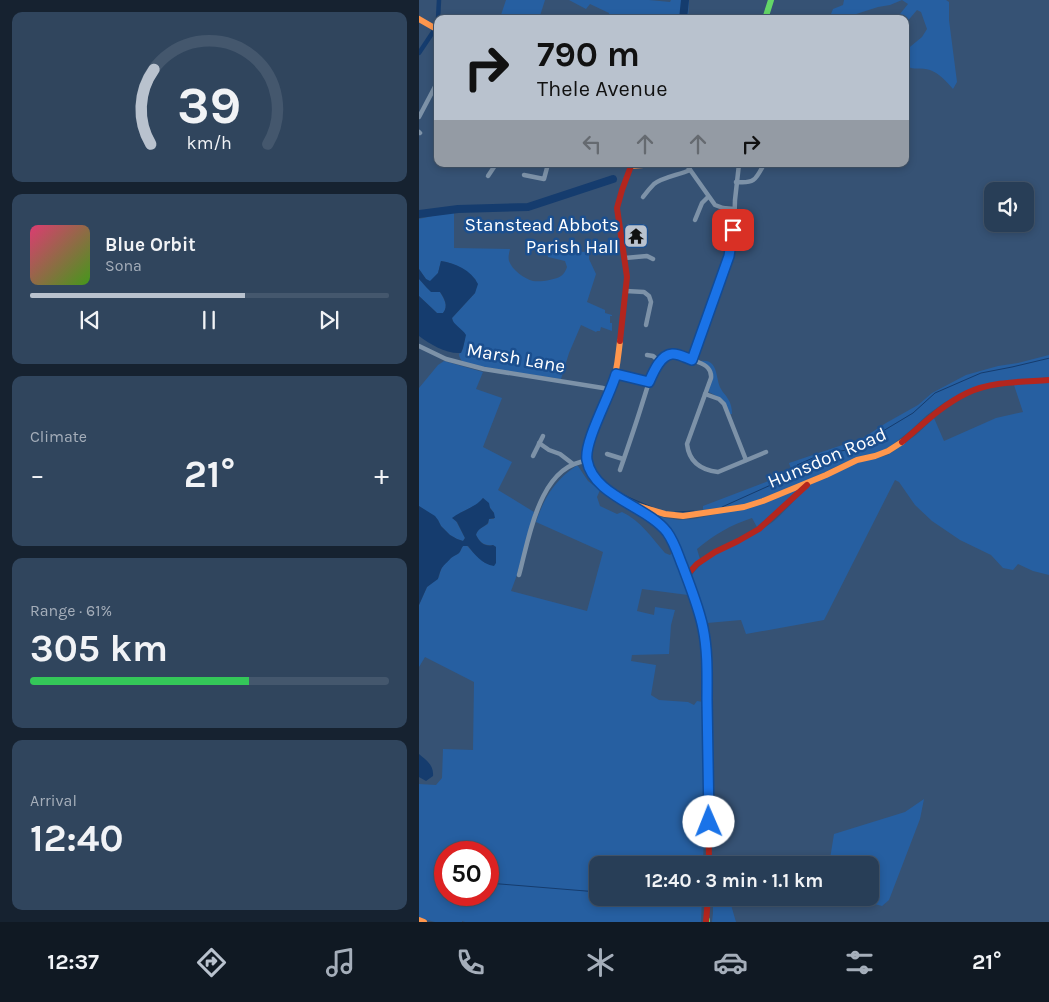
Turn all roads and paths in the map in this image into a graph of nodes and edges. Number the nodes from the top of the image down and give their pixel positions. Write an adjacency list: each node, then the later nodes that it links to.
1 (771, 0): 2 (main road)
2 (766, 15)
3 (419, 19): 4 (main road)
4 (434, 28)
5 (434, 89): 6 (street)
6 (419, 117)
7 (494, 167): 15 (street)
8 (547, 167): 14 (street)
9 (629, 167): 21 (main road)
10 (688, 167): 13 (street)
11 (738, 167): 16 (street)
12 (762, 167): 16 (street)
13 (690, 170): 17 (street); 18 (street)
14 (524, 175)
15 (488, 176)
16 (736, 182): 19 (street)
17 (643, 197)
18 (708, 197): 19 (street); 20 (street)
19 (734, 209): 27 (street)
20 (695, 220)
21 (625, 258): 22 (street); 23 (main road)
22 (653, 259)
23 (625, 291): 24 (street); 29 (main road)
24 (646, 325)
25 (419, 346): 32 (street, Marsh Lane)
26 (647, 355): 28 (street)
27 (692, 360): 28 (street); 33 (street)
28 (660, 362): 31 (street)
29 (616, 374): 31 (street); 32 (main road)
30 (1049, 380): 44 (main road, Hunsdon Road)
31 (649, 382): 39 (street)
32 (611, 391): 41 (main road)
33 (705, 394): 40 (street); 40 (street)
34 (543, 436): 35 (street)
35 (539, 444): 38 (street); 42 (street)
36 (766, 452): 40 (street)
37 (607, 454): 39 (street)
38 (533, 456)
39 (623, 459): 43 (street)
40 (746, 460)
41 (587, 461): 42 (street); 45 (main road)
42 (573, 464): 46 (street)
43 (619, 470)
44 (809, 482): 45 (main road, Hunsdon Road); 47 (main road)
45 (632, 505): 47 (main road)
46 (519, 575)
47 (686, 576): 48 (main road)
48 (709, 856)
49 (708, 906): 51 (main road)
50 (419, 920): 52 (main road)
51 (707, 921)
52 (424, 922)

